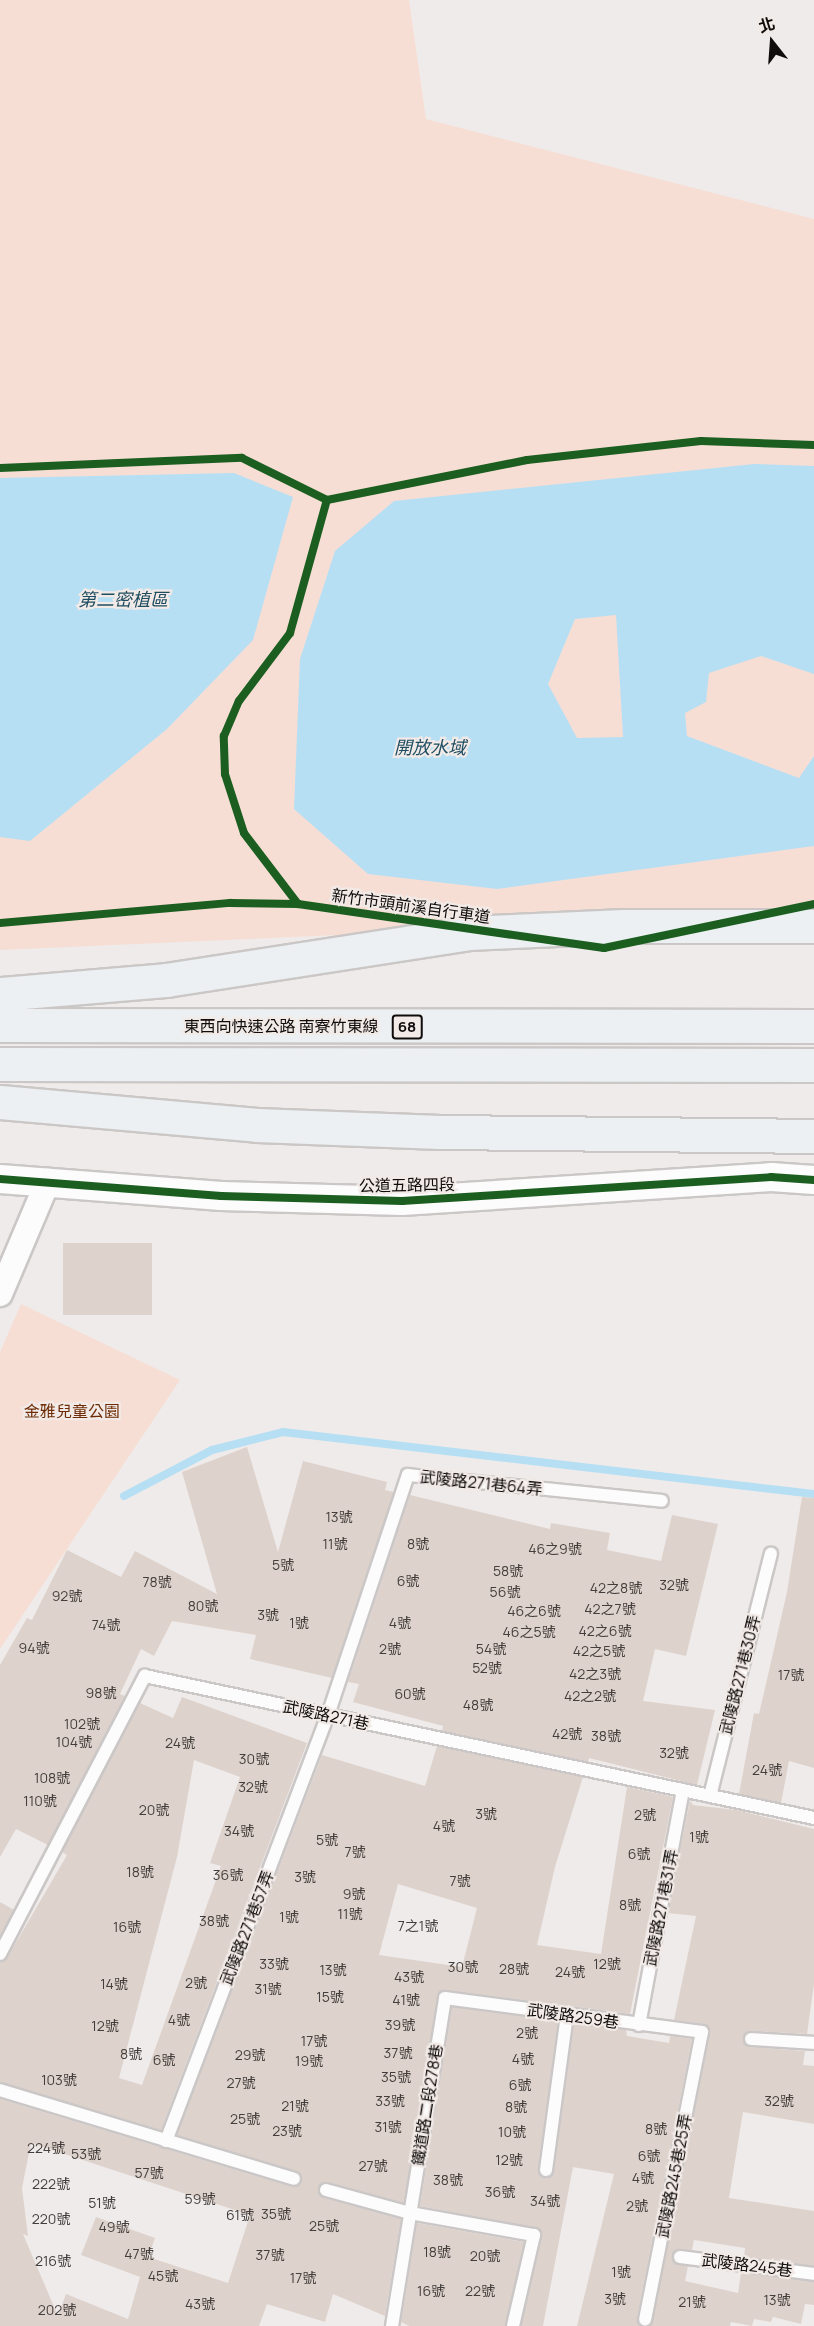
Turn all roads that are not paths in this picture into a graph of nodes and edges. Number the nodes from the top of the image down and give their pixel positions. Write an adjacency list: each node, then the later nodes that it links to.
1 (814, 926): 2 (highway)
2 (0, 994)
3 (0, 1025): 4 (highway, 東西向快速公路 南寮竹東線 / 68)
4 (814, 1026)
5 (0, 1064): 6 (highway)
6 (814, 1065)
7 (0, 1102): 8 (highway)
8 (805, 1135)
9 (814, 1174): 10 (lane)
10 (771, 1177): 12 (street, 公道五路四段); 13 (street, 公道五路四段)
11 (0, 1179): 13 (street, 公道五路四段)
12 (814, 1180)
13 (48, 1181): 14 (street)
14 (0, 1294)
15 (662, 1501): 17 (lane, 武陵路271巷64弄)
16 (771, 1554): 19 (lane, 武陵路271巷30弄)
17 (328, 1715): 18 (lane, 武陵路271巷); 21 (lane, 武陵路271巷); 29 (lane, 武陵路271巷57弄)
18 (683, 1790): 19 (lane, 武陵路271巷); 24 (lane, 武陵路271巷31弄)
19 (710, 1796): 20 (lane, 武陵路271巷)
20 (814, 1818)
21 (0, 1954)
22 (445, 1998): 23 (lane, 武陵路259巷); 33 (lane, 鐵道路二段278巷)
23 (567, 2015): 24 (lane, 武陵路259巷); 30 (lane)
24 (639, 2025): 25 (lane, 武陵路259巷)
25 (702, 2032): 36 (lane, 武陵路245巷25弄)
26 (751, 2039): 27 (lane)
27 (814, 2043)
28 (0, 2091): 29 (lane)
29 (166, 2141): 31 (lane)
30 (546, 2170)
31 (294, 2179)
32 (326, 2190): 33 (lane)
33 (410, 2213): 37 (lane, 鐵道路二段278巷); 38 (lane)
34 (680, 2257): 35 (lane, 武陵路245巷)
35 (814, 2274)
36 (645, 2319)
37 (392, 2326)
38 (513, 2326)

